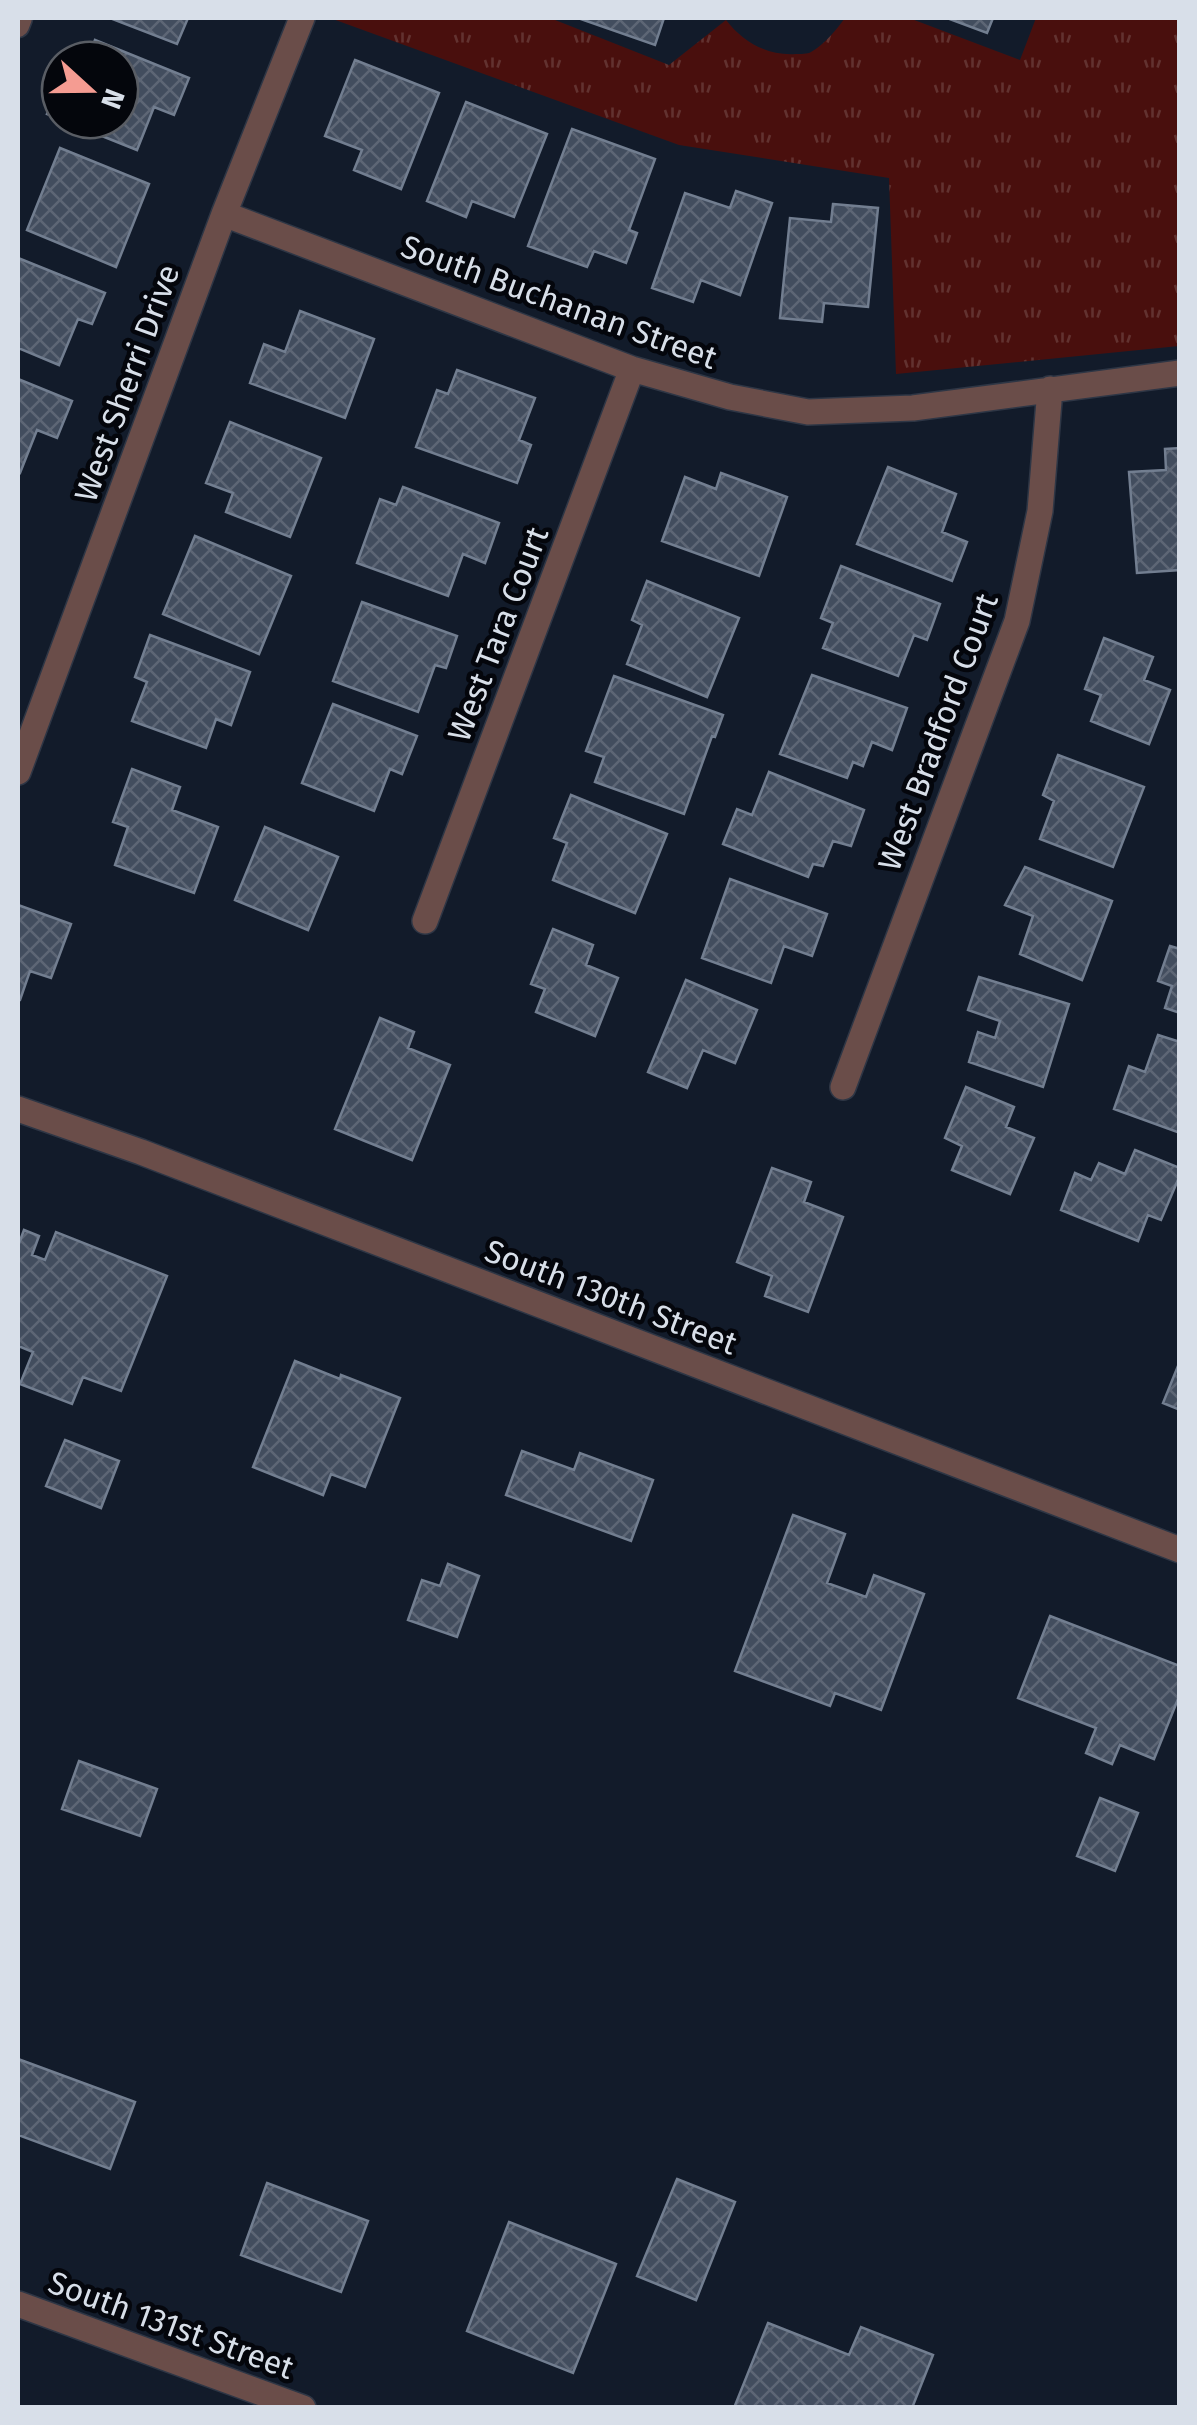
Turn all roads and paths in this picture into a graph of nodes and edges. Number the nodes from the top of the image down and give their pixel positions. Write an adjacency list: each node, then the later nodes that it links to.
1 (21, 18): 3 (lane)
2 (302, 18): 4 (street, West Sherri Drive)
3 (18, 26)
4 (224, 214): 5 (street, South Buchanan Street); 8 (street, West Sherri Drive)
5 (632, 369): 7 (street, South Buchanan Street); 9 (street, West Tara Court)
6 (1180, 374): 7 (street, South Buchanan Street)
7 (1050, 389): 10 (street, West Bradford Court)
8 (18, 772)
9 (425, 921)
10 (843, 1086)
11 (18, 1109): 12 (street, South 130th Street)
12 (1180, 1550)
13 (18, 2304): 14 (street, South 131st Street)
14 (303, 2408)

